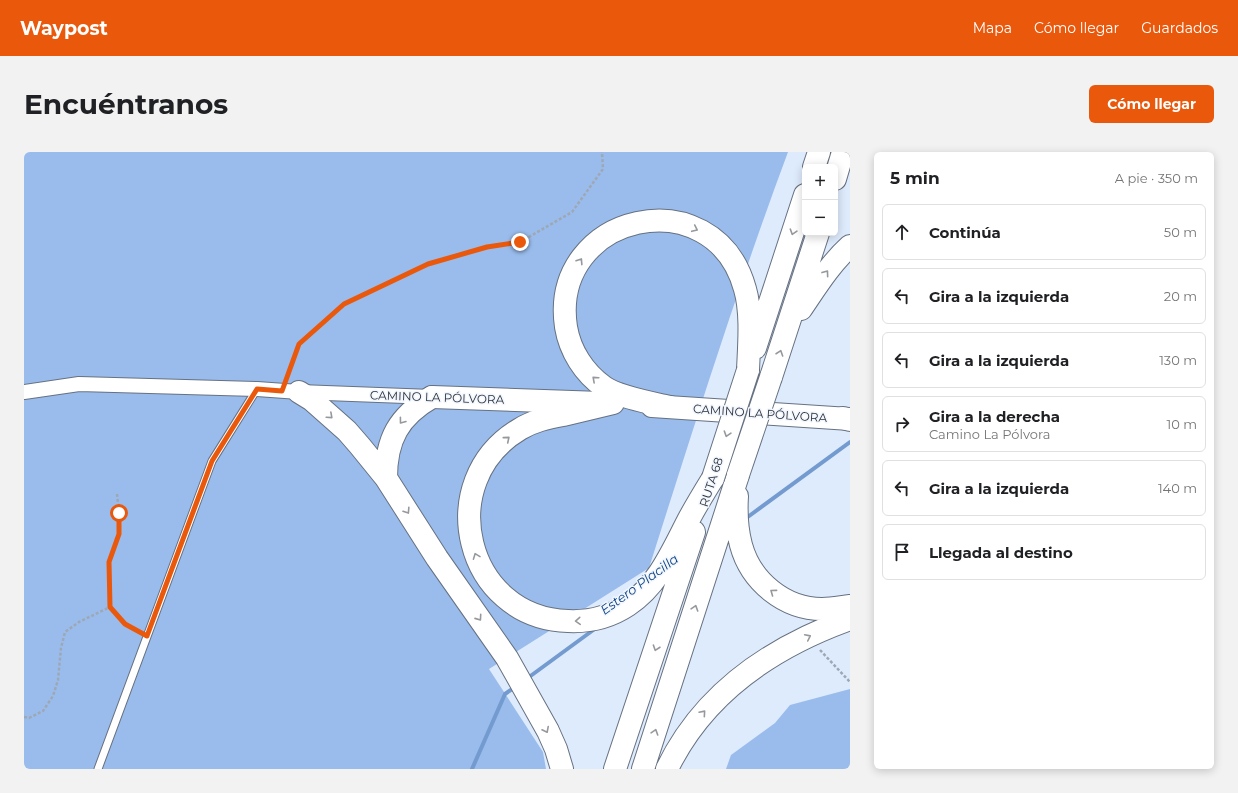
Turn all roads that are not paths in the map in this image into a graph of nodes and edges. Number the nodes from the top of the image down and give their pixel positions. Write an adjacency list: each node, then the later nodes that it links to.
1 (819, 152): 3 (highway)
2 (843, 152): 4 (highway)
3 (815, 164)
4 (838, 169)
5 (803, 200): 9 (highway, RUTA 68, one-way to 9)
6 (817, 236): 8 (highway, RUTA 68)
7 (850, 246): 8 (highway, one-way to 7)
8 (788, 328): 17 (highway, RUTA 68, one-way to 8, bridge)
9 (748, 370): 15 (highway, one-way to 9); 19 (highway, RUTA 68, one-way to 19, bridge)
10 (257, 389): 11 (street, CAMINO LA PÓLVORA); 12 (street, CAMINO LA PÓLVORA); 22 (lane)
11 (291, 391): 13 (street, CAMINO LA PÓLVORA); 18 (highway, one-way to 18)
12 (24, 392)
13 (432, 397): 14 (highway, CAMINO LA PÓLVORA); 18 (highway, one-way to 18)
14 (613, 403): 15 (highway, CAMINO LA PÓLVORA); 19 (highway, one-way to 14)
15 (670, 407): 16 (highway, CAMINO LA PÓLVORA)
16 (848, 419)
17 (738, 475): 20 (highway, one-way to 17); 25 (highway, RUTA 68, one-way to 17)
18 (386, 478): 23 (highway, one-way to 23)
19 (713, 478): 24 (highway, RUTA 68, one-way to 24)
20 (850, 606)
21 (850, 619): 26 (highway, one-way to 21)
22 (98, 769)
23 (562, 769)
24 (615, 769)
25 (643, 769)
26 (667, 769)

